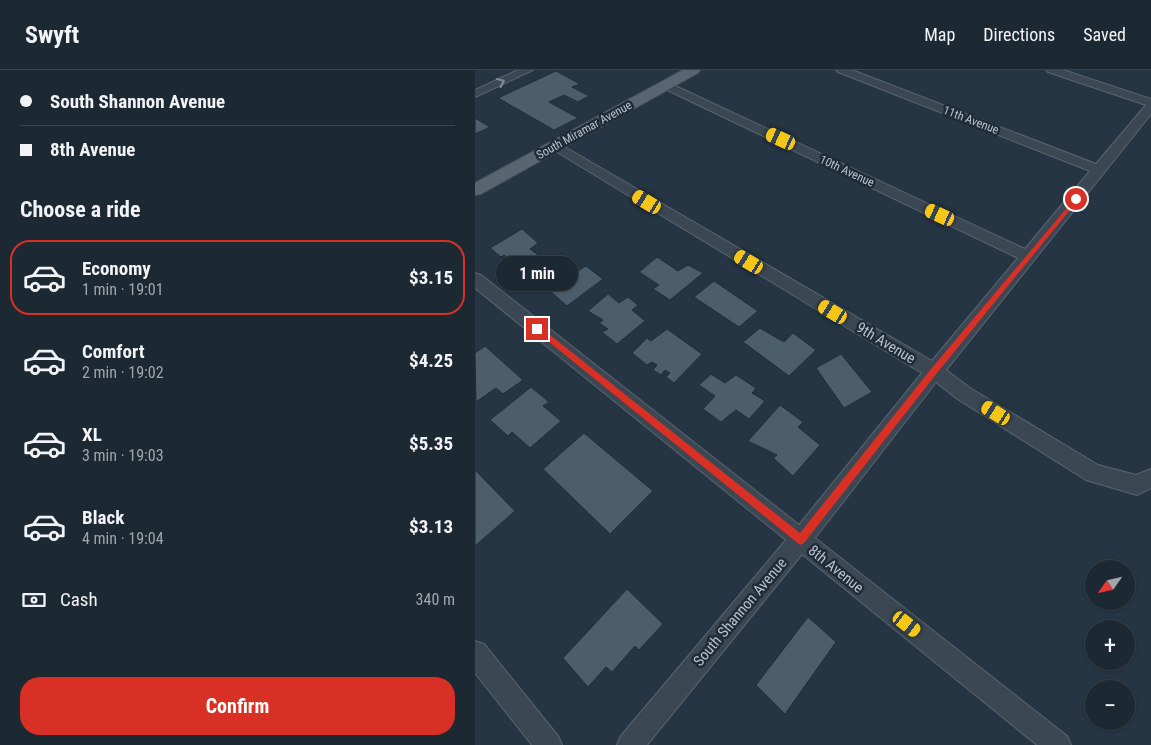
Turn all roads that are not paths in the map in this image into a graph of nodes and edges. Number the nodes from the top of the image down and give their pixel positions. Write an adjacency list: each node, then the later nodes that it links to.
1 (527, 70): 6 (street, one-way to 1)
2 (693, 70): 5 (main road, South Miramar Avenue)
3 (842, 70): 9 (street, 11th Avenue)
4 (1052, 70): 7 (street)
5 (665, 85): 8 (main road, South Miramar Avenue); 11 (street, 10th Avenue)
6 (475, 94)
7 (1151, 104): 9 (street, South Shannon Avenue)
8 (553, 146): 10 (main road, South Miramar Avenue); 13 (street, 9th Avenue)
9 (1100, 170): 11 (street, South Shannon Avenue)
10 (475, 190)
11 (1029, 257): 13 (street, South Shannon Avenue)
12 (475, 279): 15 (street, 8th Avenue)
13 (934, 371): 14 (street, 9th Avenue); 15 (street, South Shannon Avenue)
14 (1151, 478)
15 (800, 540): 18 (street, South Shannon Avenue); 19 (street, 8th Avenue)
16 (475, 654): 17 (street)
17 (549, 745)
18 (630, 745)
19 (1058, 745)

